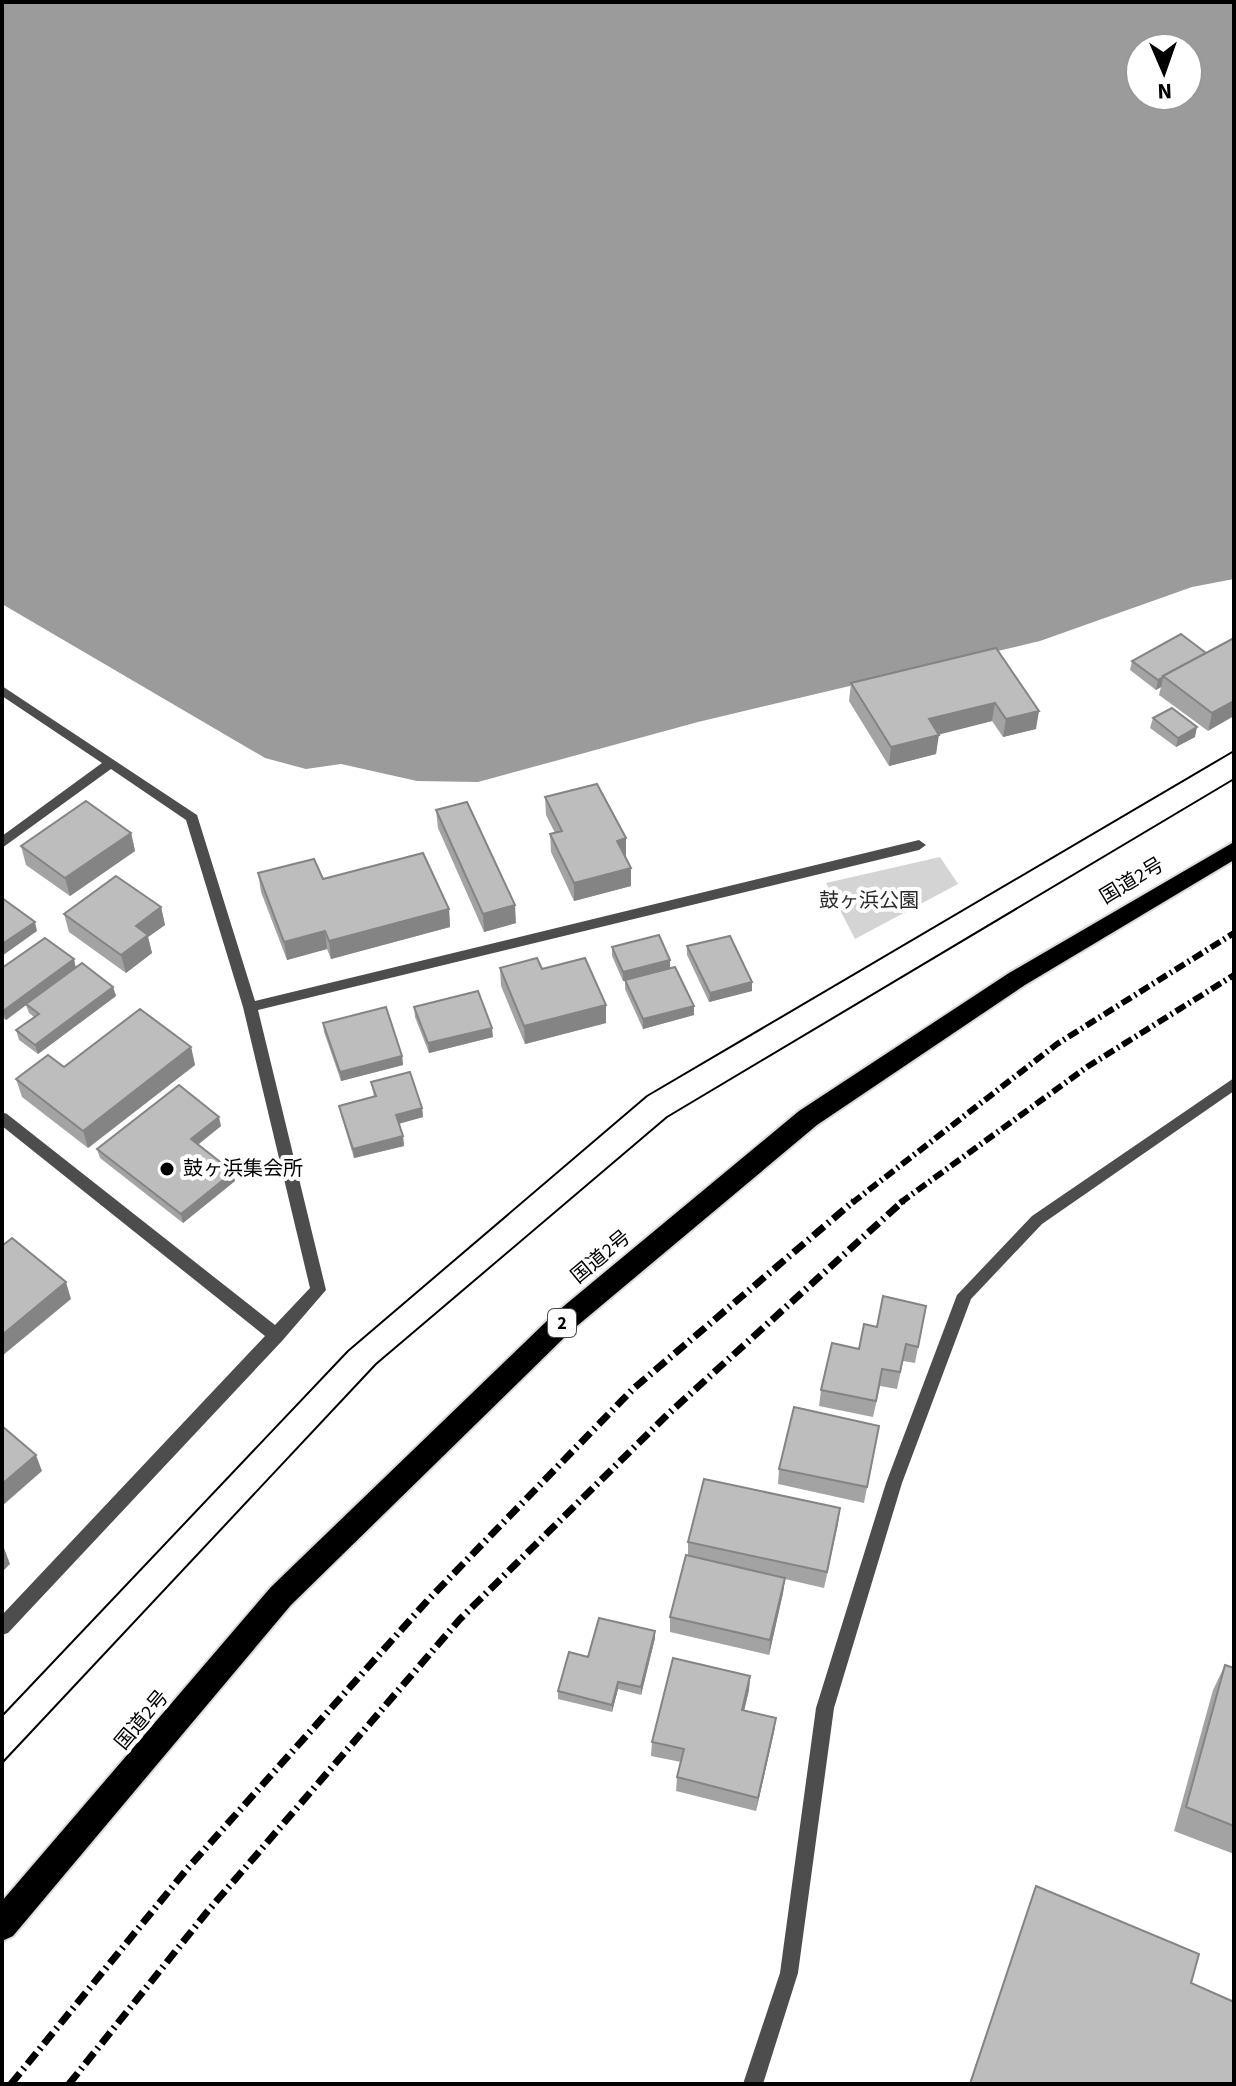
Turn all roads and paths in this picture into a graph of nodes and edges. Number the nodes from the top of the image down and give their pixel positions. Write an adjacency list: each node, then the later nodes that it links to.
1 (2, 690): 2 (street)
2 (109, 764): 3 (street); 6 (street)
3 (2, 843)
4 (919, 845): 6 (street)
5 (1234, 850): 11 (highway, 国道2号 / 2)
6 (250, 1007): 9 (street)
7 (1234, 1084): 12 (street)
8 (2, 1118): 9 (street)
9 (277, 1336): 10 (street)
10 (2, 1627)
11 (2, 1925)
12 (753, 2084)

